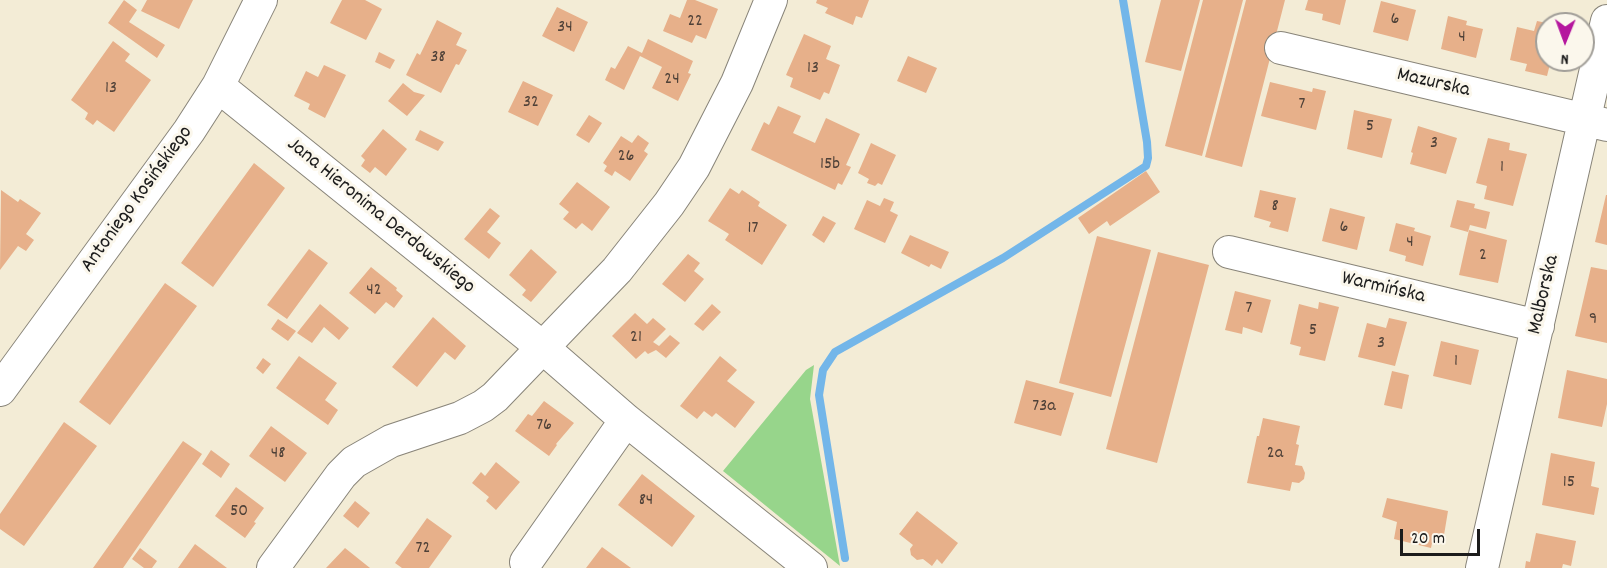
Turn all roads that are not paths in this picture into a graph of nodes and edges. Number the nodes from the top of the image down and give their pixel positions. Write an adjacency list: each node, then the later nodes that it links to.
1 (261, 0): 5 (street, Antoniego Kosińskiego)
2 (771, 0): 9 (street)
3 (1607, 21): 6 (street, Malborska)
4 (1281, 48): 6 (street, Mazurska)
5 (218, 86): 9 (street, Jana Hieronima Derdowskiego); 10 (street, Antoniego Kosińskiego)
6 (1596, 123): 8 (street, Malborska)
7 (1229, 252): 8 (street, Warmińska)
8 (1538, 326): 15 (street, Malborska)
9 (542, 347): 11 (street, Jana Hieronima Derdowskiego); 13 (street)
10 (0, 390)
11 (626, 420): 12 (street); 14 (street, Jana Hieronima Derdowskiego)
12 (526, 562)
13 (273, 568)
14 (811, 568)
15 (1482, 568)

